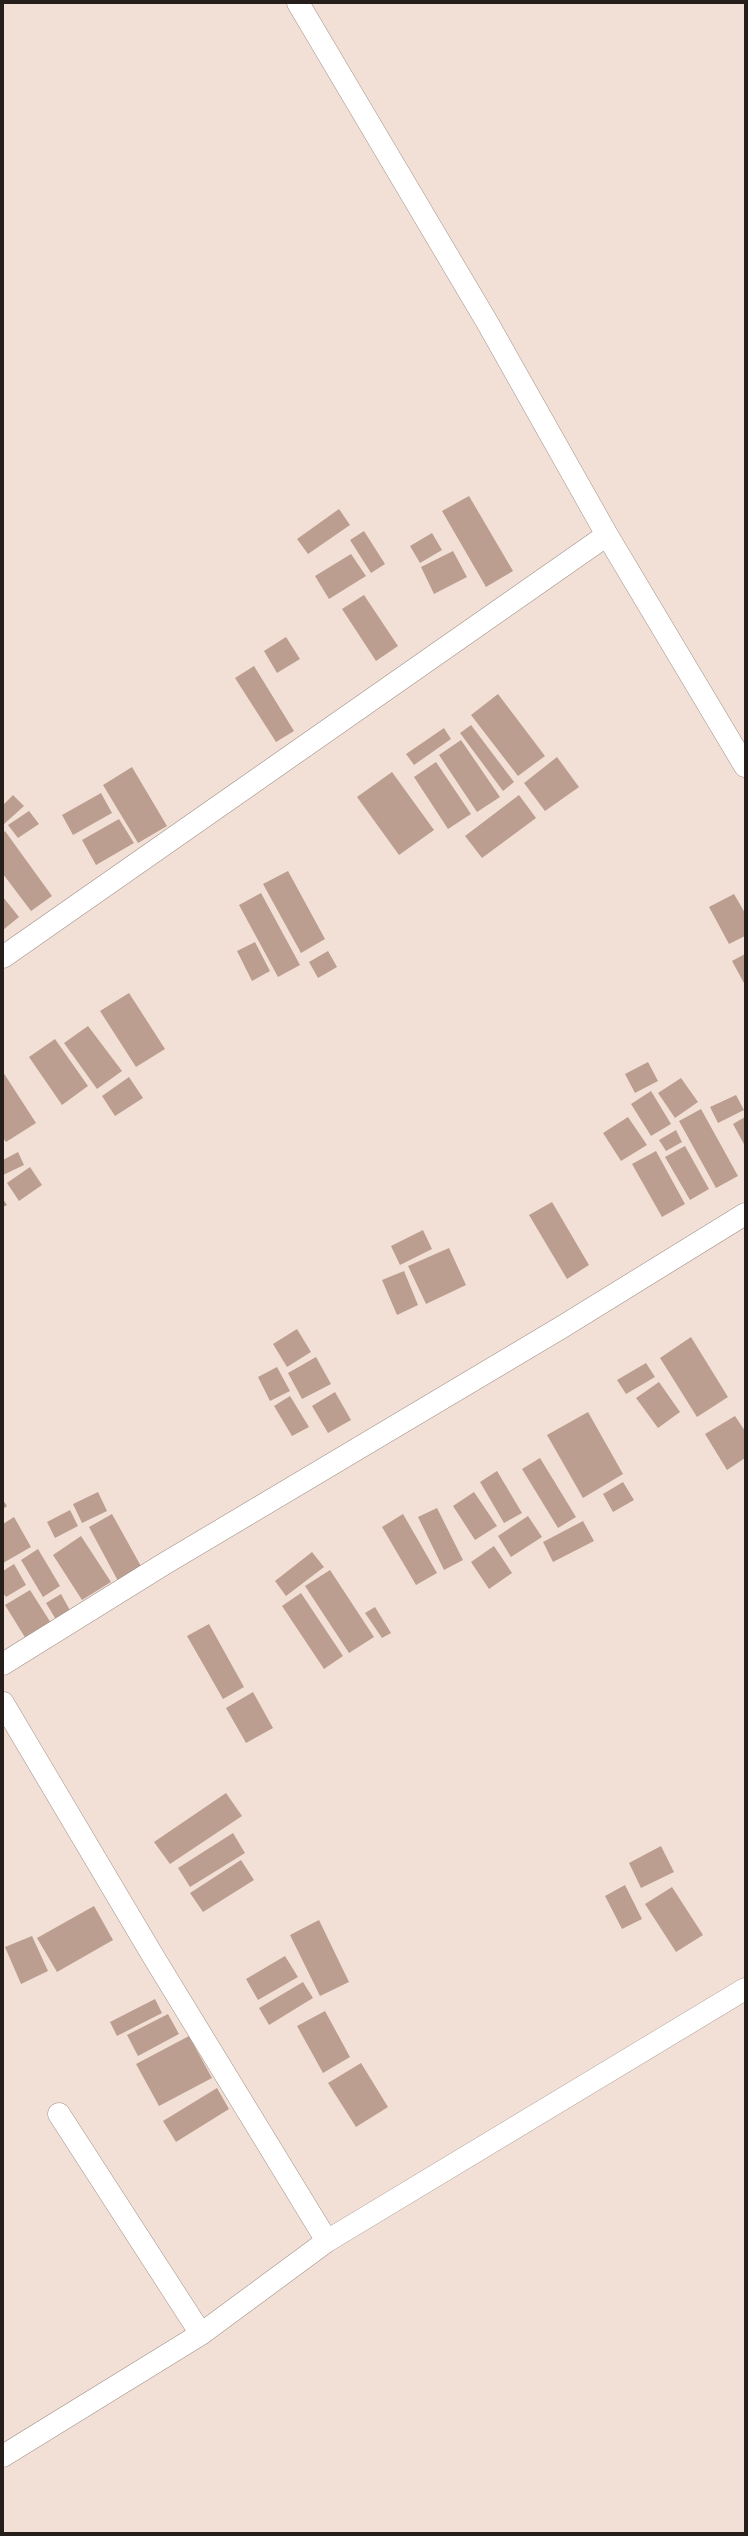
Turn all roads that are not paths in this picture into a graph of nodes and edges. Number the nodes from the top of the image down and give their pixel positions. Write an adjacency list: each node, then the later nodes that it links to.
1 (298, 3): 2 (street)
2 (607, 535): 3 (street); 4 (street)
3 (745, 766)
4 (3, 957)
5 (745, 1214): 6 (street)
6 (3, 1664)
7 (3, 1703): 10 (street)
8 (745, 1989): 10 (street)
9 (59, 2114): 11 (street)
10 (328, 2241): 11 (street)
11 (201, 2334): 12 (street)
12 (3, 2456)

